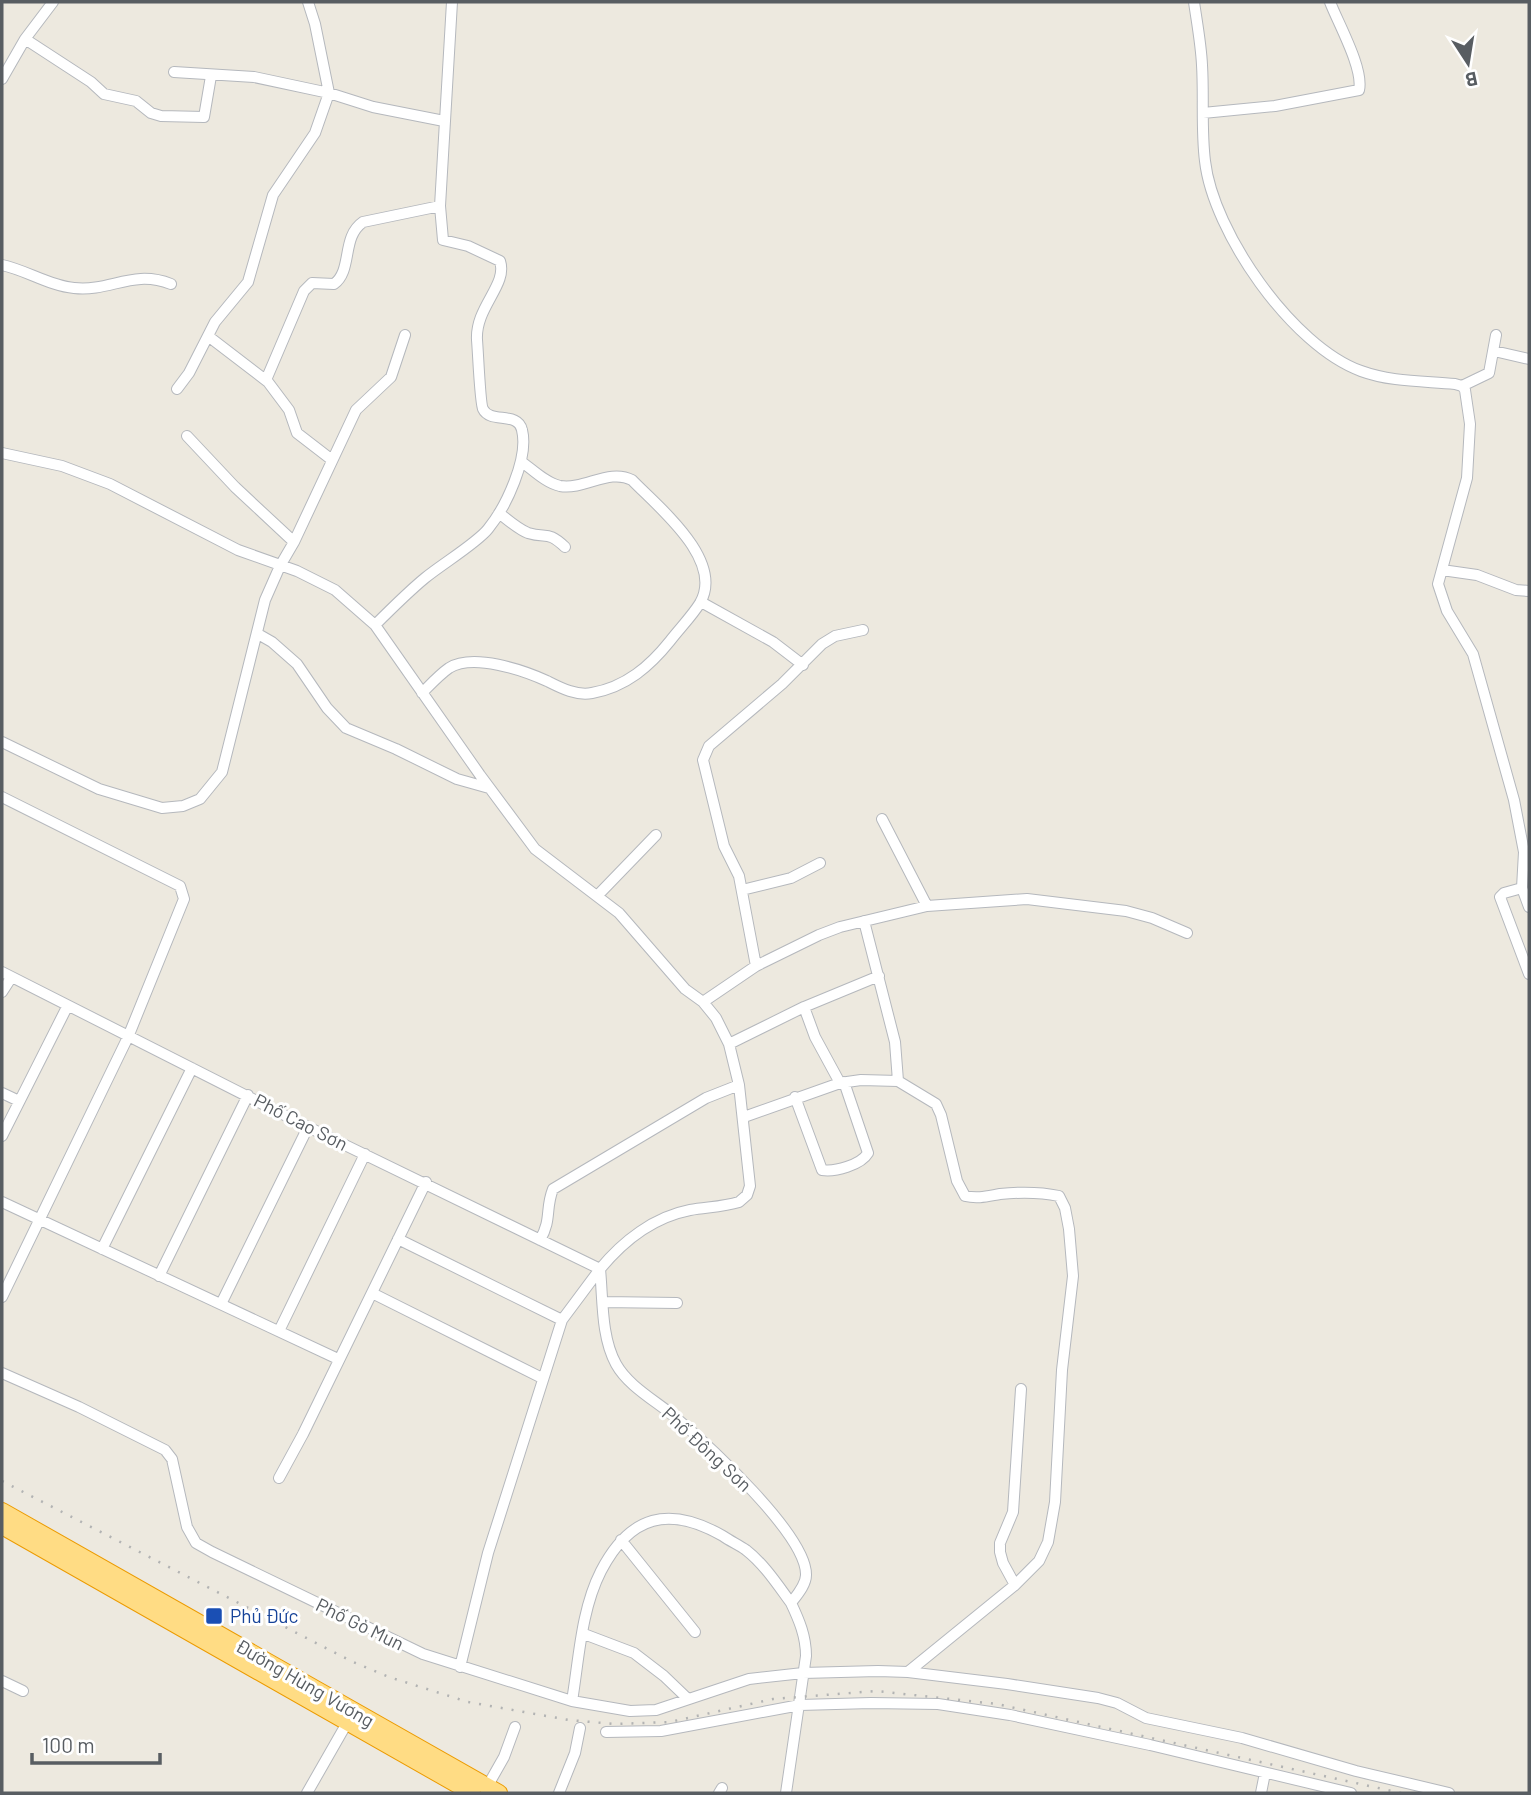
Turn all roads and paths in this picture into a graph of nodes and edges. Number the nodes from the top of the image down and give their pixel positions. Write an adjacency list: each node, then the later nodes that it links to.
1 (53, 2): 6 (street)
2 (308, 2): 10 (street)
3 (452, 2): 12 (street)
4 (1194, 2): 11 (street)
5 (1330, 2): 11 (street)
6 (25, 39): 8 (street); 9 (street)
7 (174, 72): 8 (street)
8 (211, 76): 10 (street)
9 (2, 79)
10 (330, 93): 12 (street); 18 (street)
11 (1203, 113): 22 (street)
12 (444, 121): 13 (street)
13 (440, 206): 21 (street); 27 (street)
14 (2, 265): 15 (street)
15 (171, 284)
16 (405, 335): 26 (street)
17 (1496, 335): 19 (street)
18 (208, 336): 21 (street); 23 (street)
19 (1494, 351): 20 (street); 22 (street)
20 (1529, 359)
21 (266, 380): 26 (street)
22 (1462, 386): 32 (street)
23 (177, 389)
24 (187, 436): 29 (street)
25 (2, 453): 31 (street)
26 (332, 460): 29 (street)
27 (522, 462): 28 (street); 34 (street)
28 (499, 513): 30 (street); 35 (street)
29 (294, 542): 31 (street)
30 (565, 547)
31 (280, 566): 35 (street); 37 (street)
32 (1442, 570): 33 (street); 46 (street)
33 (1529, 591)
34 (701, 602): 38 (street); 39 (street)
35 (375, 625): 39 (street)
36 (863, 630): 38 (street)
37 (258, 634): 40 (street); 41 (street)
38 (803, 664): 47 (street)
39 (422, 694): 41 (street)
40 (2, 742)
41 (489, 788): 48 (street)
42 (2, 797): 61 (street)
43 (882, 819): 49 (street)
44 (656, 835): 48 (street)
45 (820, 863): 47 (street)
46 (1522, 888): 50 (street); 54 (street)
47 (742, 890): 53 (street)
48 (598, 895): 58 (street)
49 (927, 906): 51 (street); 52 (street)
50 (1529, 907)
51 (864, 921): 53 (street); 56 (street)
52 (1187, 933)
53 (756, 966): 58 (street)
54 (1529, 974)
55 (7, 975): 57 (street); 59 (street, Phố Cao Sơn)
56 (878, 976): 60 (street); 64 (street)
57 (2, 992)
58 (704, 1002): 62 (street)
59 (67, 1007): 61 (street, Phố Cao Sơn); 70 (street)
60 (804, 1007): 62 (street); 65 (street)
61 (128, 1037): 63 (street, Phố Cao Sơn); 77 (street)
62 (729, 1044): 66 (street)
63 (192, 1068): 68 (street, Phố Cao Sơn); 80 (street)
64 (898, 1081): 65 (street); 98 (street)
65 (841, 1082): 69 (street); 69 (street)
66 (739, 1085): 71 (street); 79 (street)
67 (2, 1093): 70 (street)
68 (248, 1095): 72 (street, Phố Cao Sơn); 82 (street)
69 (795, 1097): 71 (street)
70 (19, 1101): 73 (street)
71 (744, 1117): 81 (street)
72 (308, 1127): 74 (street, Phố Cao Sơn); 87 (street)
73 (2, 1136)
74 (365, 1154): 75 (street, Phố Cao Sơn); 89 (street)
75 (426, 1182): 78 (street); 79 (street, Phố Cao Sơn)
76 (2, 1202): 77 (street)
77 (39, 1219): 80 (street); 84 (street)
78 (398, 1239): 83 (street); 88 (street)
79 (540, 1240): 81 (street, Phố Cao Sơn)
80 (102, 1249): 82 (street)
81 (600, 1269): 85 (street, Phố Đông Sơn); 88 (street)
82 (159, 1276): 87 (street)
83 (372, 1293): 90 (street); 92 (street)
84 (2, 1297)
85 (603, 1302): 86 (street); 99 (street, Phố Đông Sơn)
86 (677, 1303)
87 (220, 1304): 89 (street)
88 (562, 1320): 92 (street)
89 (279, 1331): 90 (street)
90 (338, 1359): 94 (street)
91 (2, 1373): 102 (street, Phố Gò Mun)
92 (542, 1378): 102 (street)
93 (1021, 1389): 98 (street)
94 (279, 1478)
95 (2, 1511): 115 (highway, Đường Hùng Vương)
96 (2, 1526): 110 (highway, Đường Hùng Vương)
97 (621, 1540): 99 (street); 100 (street); 101 (street)
98 (1015, 1585): 103 (street)
99 (791, 1602): 104 (street)
100 (695, 1632)
101 (584, 1634): 107 (street); 108 (street)
102 (460, 1667): 108 (street, Phố Gò Mun)
103 (908, 1672): 104 (street, Phố Gò Mun); 121 (street, Phố Gò Mun)
104 (803, 1673): 107 (street, Phố Gò Mun); 109 (street)
105 (2, 1681): 106 (street)
106 (23, 1691)
107 (688, 1699): 108 (street, Phố Gò Mun)
108 (572, 1701)
109 (800, 1705): 113 (street); 114 (street); 118 (street)
110 (347, 1723): 115 (highway, Đường Hùng Vương); 116 (street)
111 (516, 1727): 115 (street)
112 (580, 1728): 117 (street)
113 (606, 1732)
114 (1265, 1773): 119 (street); 120 (street)
115 (486, 1791)
116 (307, 1793)
117 (559, 1793)
118 (786, 1793)
119 (1261, 1793)
120 (1351, 1793)
121 (1449, 1793)

